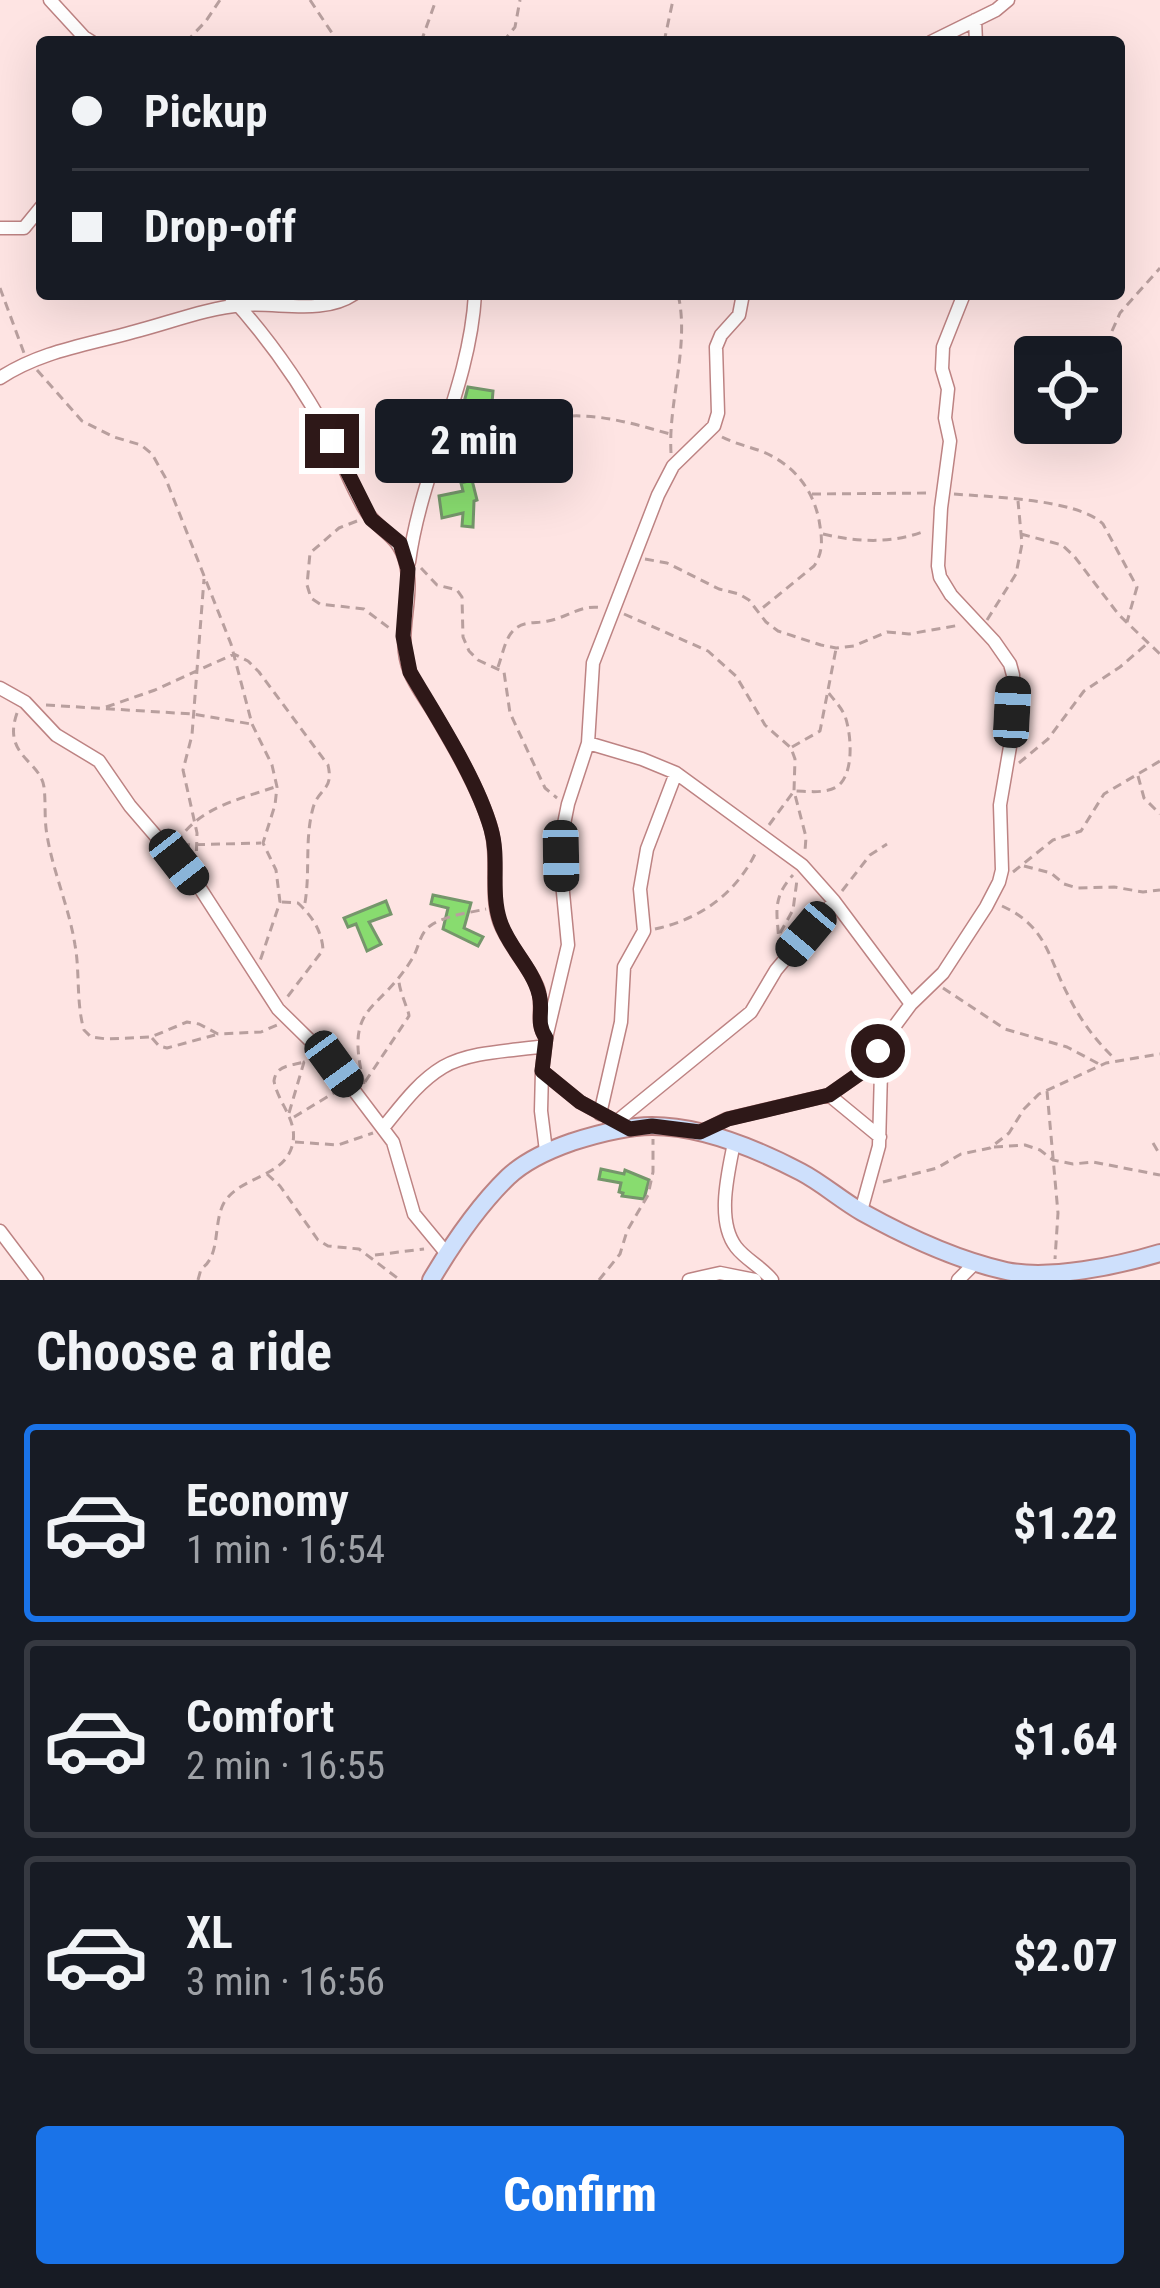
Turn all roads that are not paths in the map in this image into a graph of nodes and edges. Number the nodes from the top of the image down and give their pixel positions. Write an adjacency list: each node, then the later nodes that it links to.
1 (50, 0): 4 (street)
2 (1008, 0): 3 (street)
3 (975, 20): 5 (street); 6 (street)
4 (85, 36)
5 (943, 36)
6 (976, 36)
7 (36, 213): 8 (street)
8 (0, 228)
9 (233, 300): 14 (street)
10 (340, 300): 14 (street)
11 (475, 300): 16 (street)
12 (742, 300): 18 (street)
13 (962, 300): 21 (street)
14 (238, 305): 15 (street); 16 (street)
15 (0, 378)
16 (408, 565): 23 (street)
17 (0, 688): 28 (street)
18 (588, 742): 19 (street); 23 (street)
19 (676, 773): 20 (street); 26 (street)
20 (834, 902): 21 (street); 27 (street)
21 (911, 1004): 22 (street)
22 (888, 1034): 25 (street); 30 (street)
23 (545, 1042): 24 (street); 28 (street)
24 (542, 1071): 26 (street); 32 (street)
25 (829, 1095): 29 (street); 30 (street)
26 (600, 1114): 27 (street)
27 (623, 1125): 29 (street); 32 (street)
28 (383, 1128): 35 (street)
29 (700, 1132): 31 (street)
30 (880, 1137): 33 (street)
31 (734, 1143): 33 (street); 43 (street)
32 (546, 1151): 35 (street)
33 (861, 1211): 37 (street)
34 (0, 1231): 40 (street)
35 (442, 1250): 41 (street)
36 (1160, 1253): 38 (street)
37 (975, 1263): 38 (street); 44 (street)
38 (1009, 1276)
39 (752, 1279): 42 (street)
40 (37, 1280)
41 (431, 1280)
42 (689, 1280)
43 (772, 1280)
44 (958, 1280)

